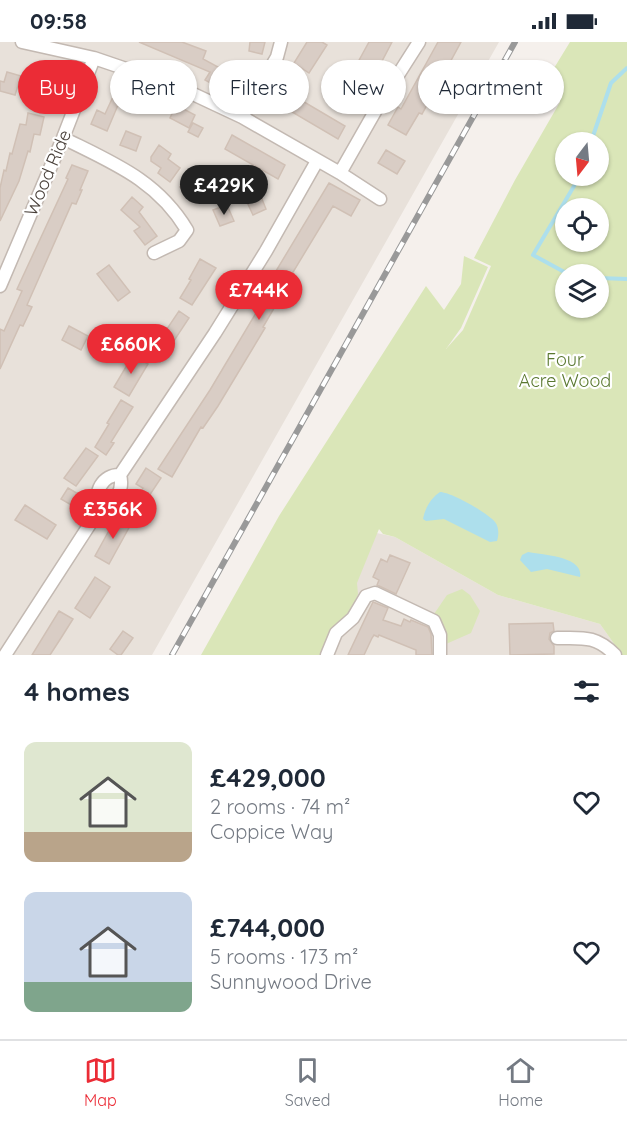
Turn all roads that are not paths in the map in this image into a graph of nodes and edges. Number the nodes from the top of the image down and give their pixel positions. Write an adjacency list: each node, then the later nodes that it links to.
1 (22, 42): 4 (street)
2 (281, 42): 5 (street)
3 (420, 42): 8 (street)
4 (94, 58): 5 (street); 6 (street, Wood Ride)
5 (242, 117): 7 (street)
6 (63, 138): 10 (street); 11 (street, Wood Ride)
7 (317, 161): 8 (street); 12 (street)
8 (340, 173): 9 (street)
9 (380, 199)
10 (154, 253)
11 (0, 286)
12 (120, 475): 13 (street); 13 (street)
13 (101, 507): 15 (street)
14 (556, 638): 18 (street)
15 (5, 655)
16 (327, 655): 17 (street)
17 (440, 655)
18 (615, 655)

